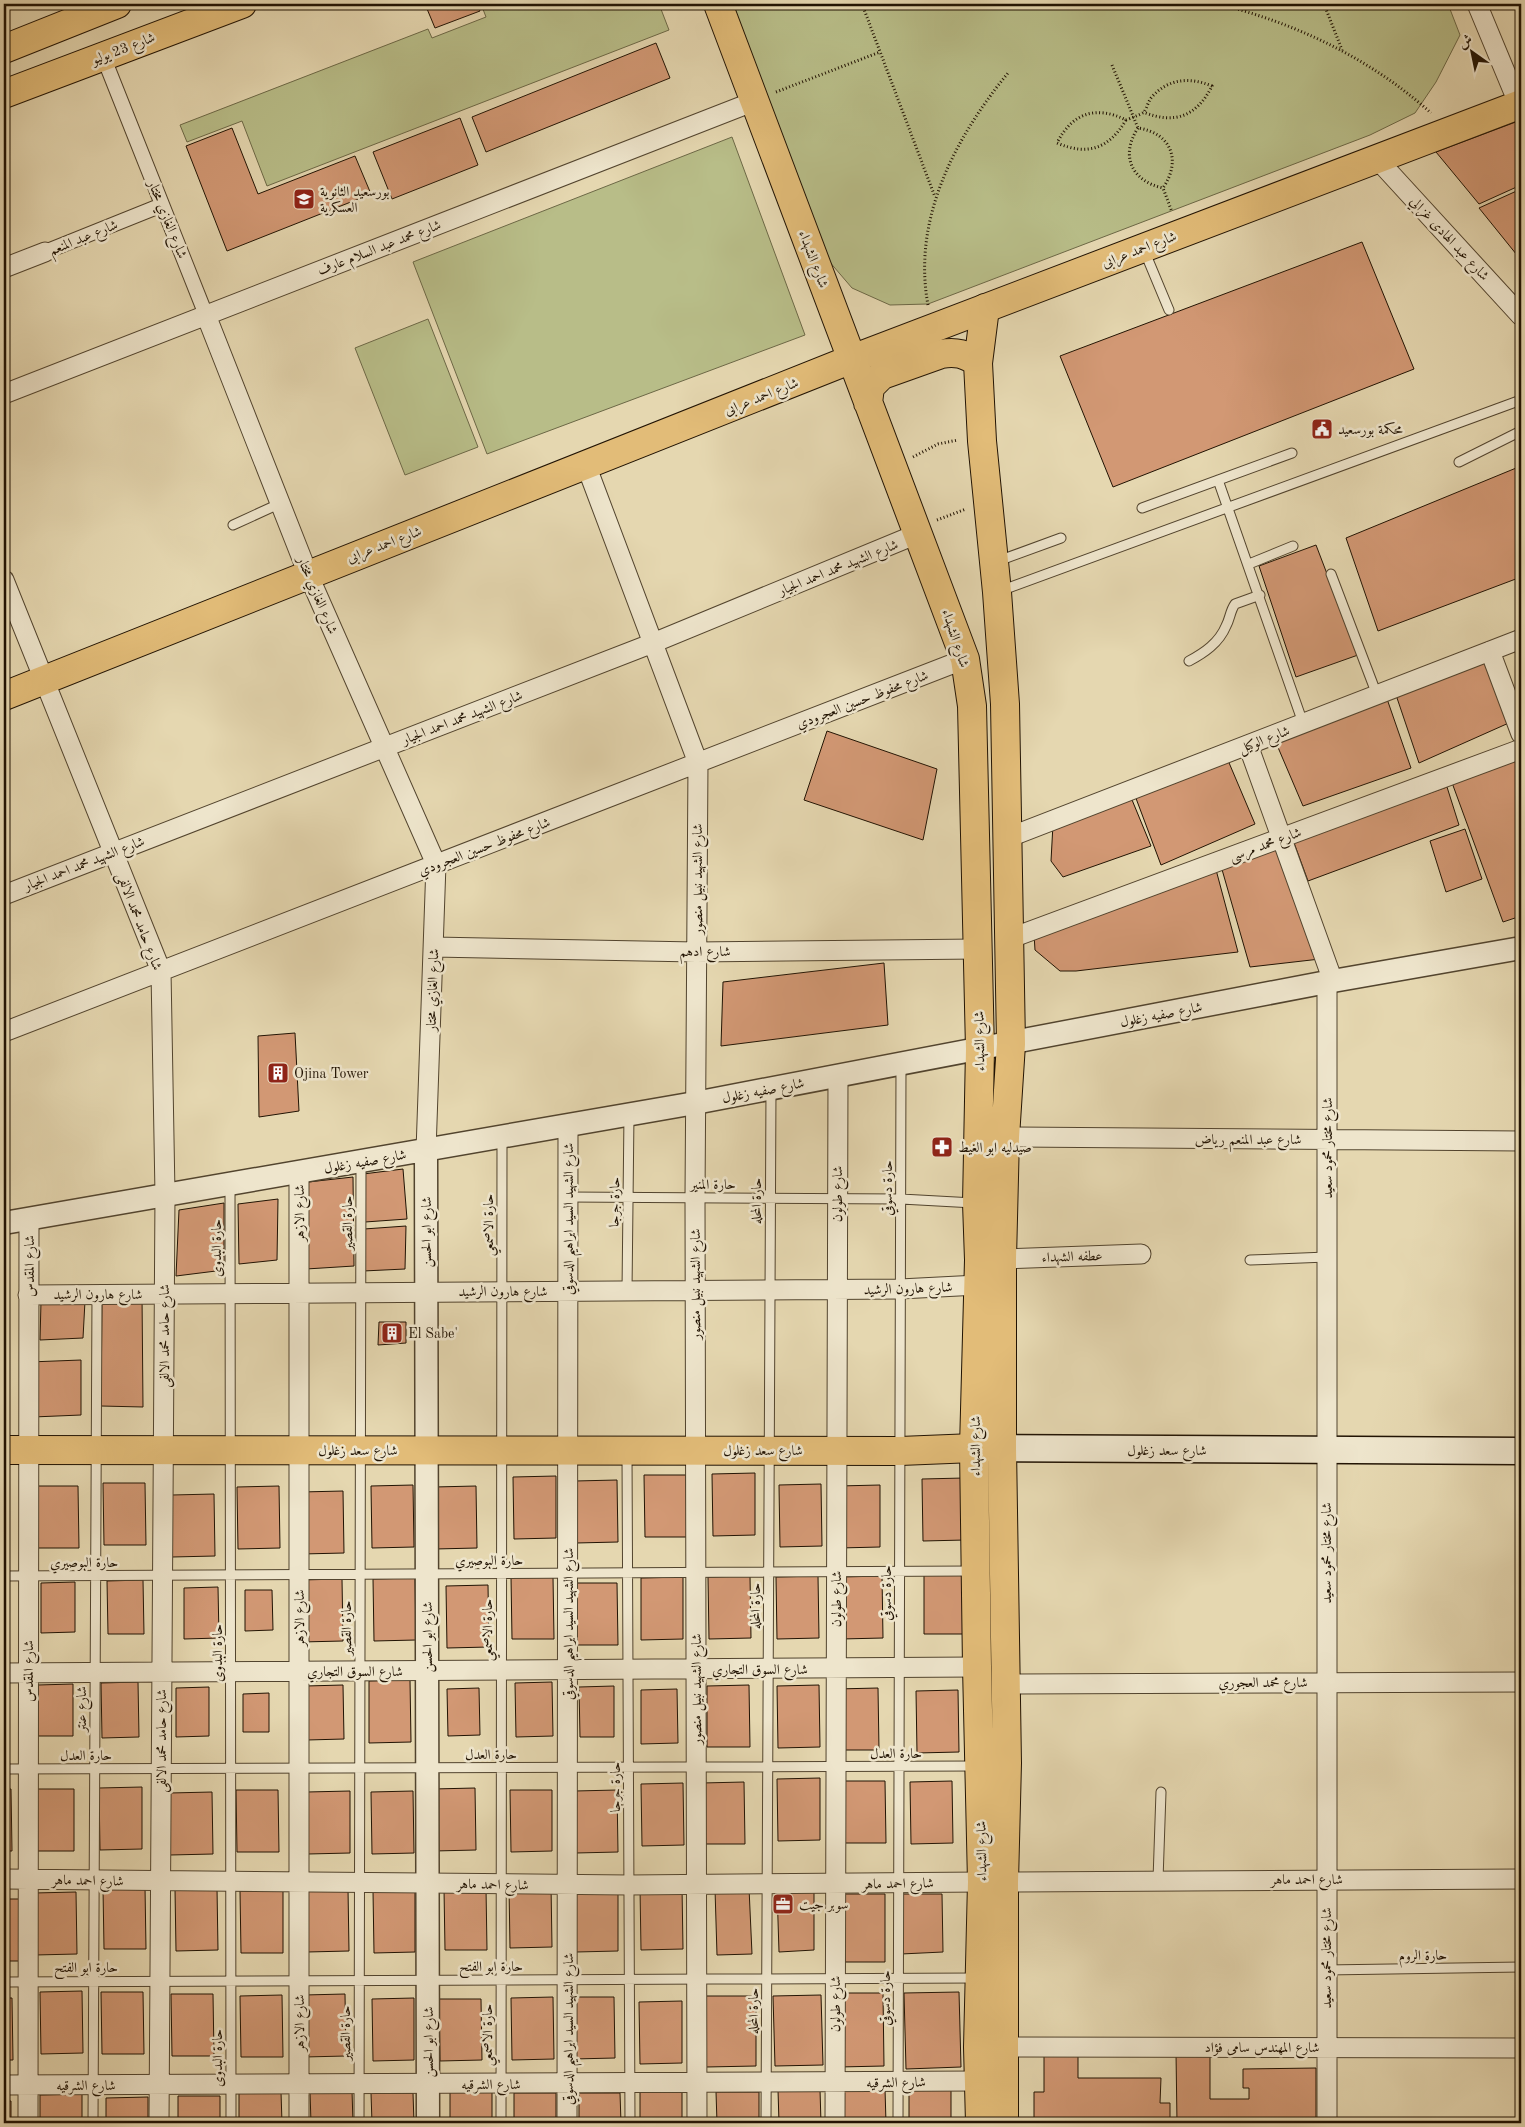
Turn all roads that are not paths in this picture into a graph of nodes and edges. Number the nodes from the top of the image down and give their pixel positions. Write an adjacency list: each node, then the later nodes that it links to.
1 (117, 4): 6 (main road)
2 (242, 4): 5 (main road, شارع 23 يوليو)
3 (718, 4): 9 (main road, شارع الشهداء)
4 (1477, 4): 10 (street)
5 (189, 15): 7 (main road, شارع 23 يوليو)
6 (4, 49)
7 (103, 56): 8 (main road, شارع 23 يوليو); 12 (street, شارع الغازي مختار)
8 (4, 94)
9 (755, 101): 19 (street, شارع محمد عبد السلام عارف); 20 (main road, شارع الشهداء)
10 (1520, 105): 11 (main road, شارع احمد عرابى)
11 (1378, 160): 13 (main road, شارع احمد عرابى); 17 (street, شارع عبد الهادى غزالي)
12 (162, 205): 14 (street, شارع عبد المنعم); 19 (street, شارع الغازي مختار)
13 (1142, 248): 16 (main road, شارع احمد عرابى); 18 (lane)
14 (45, 252): 15 (street, شارع عبد المنعم)
15 (4, 268)
16 (985, 308): 20 (main road, شارع احمد عرابى); 21 (main road, شارع الشهداء)
17 (1518, 308)
18 (1169, 310)
19 (206, 315): 22 (street, شارع محمد عبد السلام عارف); 30 (street, شارع الغازي مختار)
20 (852, 360): 24 (main road, شارع الشهداء); 28 (main road, شارع احمد عرابى)
21 (978, 364): 24 (main road); 37 (main road, شارع الشهداء)
22 (4, 394)
23 (1521, 400): 32 (lane)
24 (868, 403): 34 (main road, شارع الشهداء)
25 (1521, 430): 27 (lane)
26 (1292, 452): 29 (lane)
27 (1460, 462)
28 (586, 465): 39 (main road, شارع احمد عرابى); 45 (street, شارع الشهيد نبيل منصور)
29 (1218, 480): 31 (lane); 32 (lane)
30 (281, 503): 33 (lane); 39 (street, شارع الغازي مختار)
31 (1142, 508)
32 (1228, 508): 38 (lane); 42 (lane)
33 (233, 525)
34 (916, 531): 45 (street, شارع الشهيد محمد احمد الجيار); 47 (main road, شارع الشهداء)
35 (1061, 538): 37 (lane)
36 (1293, 546): 38 (lane)
37 (994, 562): 42 (main road, شارع الشهداء)
38 (1249, 564): 43 (lane)
39 (308, 574): 49 (main road, شارع احمد عرابى); 55 (street, شارع الغازي مختار)
40 (1330, 574): 50 (lane)
41 (4, 580): 49 (street, شارع حامد محمد الالفى)
42 (997, 592): 58 (main road, شارع الشهداء)
43 (1260, 595): 48 (lane); 52 (lane)
44 (1521, 639): 46 (street, شارع الوكيل)
45 (653, 643): 55 (street, شارع الشهيد محمد احمد الجيار); 57 (street, شارع الشهيد نبيل منصور)
46 (1490, 651): 50 (street, شارع الوكيل); 53 (street)
47 (965, 659): 57 (street, شارع محفوظ حسين العجرودي); 66 (main road, شارع الشهداء)
48 (1189, 662)
49 (44, 680): 51 (main road, شارع احمد عرابى); 60 (street, شارع حامد محمد الالفى)
50 (1377, 695): 52 (street, شارع الوكيل)
51 (4, 696)
52 (1303, 723): 54 (street, شارع الوكيل)
53 (1521, 734)
54 (1248, 745): 58 (street, شارع الوكيل); 59 (street, شارع مختار محمود سعيد)
55 (384, 747): 60 (street, شارع الشهيد محمد احمد الجيار); 61 (street, شارع الغازي مختار)
56 (1521, 749): 59 (street, شارع محمد مرسى)
57 (698, 763): 61 (street, شارع محفوظ حسين العجرودي); 67 (street, شارع الشهيد نبيل منصور)
58 (1007, 838): 63 (main road, شارع الشهداء)
59 (1282, 838): 63 (street, شارع محمد مرسى); 69 (street, شارع مختار محمود سعيد)
60 (113, 851): 62 (street, شارع الشهيد محمد احمد الجيار); 68 (street, شارع حامد محمد الالفى)
61 (436, 864): 64 (street, شارع الغازي مختار); 68 (street, شارع محفوظ حسين العجرودي)
62 (4, 895)
63 (1009, 938): 71 (main road, شارع الشهداء)
64 (434, 947): 67 (street, شارع ادهم); 83 (street, شارع الغازي مختار)
65 (1521, 948): 69 (street, شارع صفيه زغلول)
66 (977, 949): 67 (street, شارع ادهم); 72 (main road, شارع الشهداء)
67 (696, 952): 76 (street, شارع الشهيد نبيل منصور)
68 (162, 971): 70 (street, شارع محفوظ حسين العجرودي); 87 (street, شارع حامد محمد الالفى)
69 (1330, 982): 71 (street, شارع صفيه زغلول); 81 (street, شارع مختار محمود سعيد)
70 (4, 1032)
71 (1011, 1044): 72 (street, شارع صفيه زغلول); 80 (main road, شارع الشهداء)
72 (980, 1049): 73 (street, شارع صفيه زغلول); 94 (main road, شارع الشهداء)
73 (901, 1064): 74 (street, شارع صفيه زغلول); 93 (lane, حارة دسوقي)
74 (838, 1076): 75 (street, شارع صفيه زغلول); 92 (street, شارع طولون)
75 (771, 1088): 76 (street, شارع صفيه زغلول); 91 (lane, حارة المحله)
76 (695, 1102): 77 (street, شارع صفيه زغلول); 90 (street, شارع الشهيد نبيل منصور)
77 (629, 1114): 78 (street, شارع صفيه زغلول); 89 (lane, حارة جرجا)
78 (568, 1125): 79 (street, شارع صفيه زغلول); 88 (street, شارع الشهيد السيد ابراهيم الدسوقي)
79 (502, 1137): 83 (street, شارع صفيه زغلول); 110 (lane, حارة الاصمعي)
80 (1005, 1138): 81 (street, شارع عبد المنعم رياض); 99 (main road, شارع الشهداء)
81 (1327, 1139): 82 (street, شارع عبد المنعم رياض); 98 (street, شارع مختار محمود سعيد)
82 (1521, 1141)
83 (426, 1151): 84 (street, شارع صفيه زغلول); 109 (street, شارع ابو الحسن)
84 (361, 1162): 85 (street, شارع صفيه زغلول); 108 (lane, حارة القصير)
85 (299, 1172): 86 (street, شارع صفيه زغلول); 112 (street, شارع الازهر)
86 (230, 1183): 87 (street, شارع صفيه زغلول); 111 (lane, حارة البدوى)
87 (165, 1194): 95 (street, شارع صفيه زغلول); 114 (street, شارع حامد محمد الالفى)
88 (568, 1197): 89 (lane, حارة المنير); 106 (street, شارع الشهيد السيد ابراهيم الدسوقي)
89 (628, 1198): 90 (lane, حارة المنير); 107 (lane, حارة جرجا)
90 (695, 1198): 91 (lane, حارة المنير); 104 (street, شارع الشهيد نبيل منصور)
91 (770, 1198): 92 (lane, حارة المنير); 105 (lane, حارة المحله)
92 (837, 1199): 93 (lane, حارة المنير); 102 (street, شارع طولون)
93 (901, 1199): 94 (lane, حارة المنير); 103 (lane, حارة دسوقي)
94 (977, 1203): 101 (main road, شارع الشهداء)
95 (29, 1219): 96 (street, شارع صفيه زغلول); 115 (street, شارع المقدس)
96 (4, 1223)
97 (1141, 1254): 99 (street, عطفه الشهداء)
98 (1326, 1257): 100 (lane); 132 (street, شارع مختار محمود سعيد)
99 (1002, 1259): 117 (main road, شارع الشهداء)
100 (1250, 1260)
101 (978, 1285): 103 (street, شارع هارون الرشيد); 116 (main road, شارع الشهداء)
102 (837, 1289): 103 (street, شارع هارون الرشيد); 105 (street, شارع هارون الرشيد); 129 (street, شارع طولون)
103 (900, 1289): 131 (lane, حارة دسوقي)
104 (695, 1290): 105 (street, شارع هارون الرشيد); 107 (street, شارع هارون الرشيد); 128 (street, شارع الشهيد نبيل منصور)
105 (770, 1290): 130 (lane, حارة المحله)
106 (568, 1291): 107 (street, شارع هارون الرشيد); 110 (street, شارع هارون الرشيد); 126 (street, شارع الشهيد السيد ابراهيم الدسوقي)
107 (627, 1291)
108 (361, 1292): 109 (street, شارع هارون الرشيد); 112 (street, شارع هارون الرشيد); 123 (lane, حارة القصير)
109 (426, 1292): 110 (street, شارع هارون الرشيد); 124 (street, شارع ابو الحسن)
110 (502, 1292): 125 (lane, حارة الاصمعي)
111 (230, 1293): 112 (street, شارع هارون الرشيد); 114 (street, شارع هارون الرشيد); 121 (lane, حارة البدوى)
112 (299, 1293): 122 (street, شارع الازهر)
113 (97, 1294): 114 (street, شارع هارون الرشيد); 115 (street, شارع هارون الرشيد); 119 (lane, شارع عنتر)
114 (164, 1294): 120 (street, شارع حامد محمد الالفى)
115 (28, 1295): 118 (street, شارع المقدس)
116 (974, 1448): 117 (main road, شارع سعد زغلول); 131 (main road, شارع سعد زغلول); 135 (main road, شارع الشهداء)
117 (1002, 1448): 132 (main road, شارع سعد زغلول); 168 (main road, شارع الشهداء)
118 (16, 1450): 119 (main road, شارع سعد زغلول); 148 (street, شارع المقدس)
119 (97, 1450): 120 (main road, شارع سعد زغلول); 149 (lane, شارع عنتر)
120 (164, 1450): 121 (main road, شارع سعد زغلول); 145 (street, شارع حامد محمد الالفى)
121 (230, 1450): 122 (main road, شارع سعد زغلول); 146 (lane, حارة البدوى)
122 (299, 1450): 123 (main road, شارع سعد زغلول); 142 (street, شارع الازهر)
123 (360, 1450): 124 (main road, شارع سعد زغلول); 143 (lane, حارة القصير)
124 (426, 1450): 125 (main road, شارع سعد زغلول); 144 (street, شارع ابو الحسن)
125 (501, 1450): 126 (main road, شارع سعد زغلول); 140 (lane, حارة الاصمعي)
126 (568, 1450): 127 (main road, شارع سعد زغلول); 141 (street, شارع الشهيد السيد ابراهيم الدسوقي)
127 (627, 1450): 128 (main road, شارع سعد زغلول); 136 (lane, حارة جرجا)
128 (696, 1450): 130 (main road, شارع سعد زغلول); 137 (street, شارع الشهيد نبيل منصور)
129 (836, 1450): 130 (main road, شارع سعد زغلول); 131 (main road, شارع سعد زغلول); 139 (street, شارع طولون)
130 (769, 1451): 138 (lane, حارة المحله)
131 (900, 1451): 134 (lane, حارة دسوقي)
132 (1326, 1451): 133 (main road, شارع سعد زغلول); 166 (street, شارع مختار محمود سعيد)
133 (1521, 1451)
134 (900, 1571): 135 (lane, حارة البوصيري); 139 (lane, حارة البوصيري); 153 (lane, حارة دسوقي)
135 (975, 1571): 150 (main road, شارع الشهداء)
136 (628, 1572): 137 (lane, حارة البوصيري); 141 (lane, حارة البوصيري); 154 (lane, حارة جرجا)
137 (696, 1572): 138 (lane, حارة البوصيري); 155 (street, شارع الشهيد نبيل منصور)
138 (768, 1572): 139 (lane, حارة البوصيري); 151 (lane, حارة المحله)
139 (836, 1572): 152 (street, شارع طولون)
140 (501, 1573): 141 (lane, حارة البوصيري); 144 (lane, حارة البوصيري); 157 (lane, حارة الاصمعي)
141 (568, 1573): 158 (street, شارع الشهيد السيد ابراهيم الدسوقي)
142 (299, 1574): 143 (lane, حارة البوصيري); 146 (lane, حارة البوصيري); 160 (street, شارع الازهر)
143 (360, 1574): 144 (lane, حارة البوصيري); 161 (lane, حارة القصير)
144 (427, 1574): 156 (street, شارع ابو الحسن)
145 (162, 1575): 146 (lane, حارة البوصيري); 149 (lane, حارة البوصيري); 163 (street, شارع حامد محمد الالفى)
146 (230, 1575): 159 (lane, حارة البدوى)
147 (4, 1576): 148 (lane, حارة البوصيري)
148 (28, 1576): 149 (lane, حارة البوصيري); 165 (street, شارع المقدس)
149 (96, 1576): 162 (lane, شارع عنتر)
150 (977, 1667): 153 (street, شارع السوق التجاري); 169 (main road, شارع الشهداء)
151 (768, 1668): 152 (street, شارع السوق التجاري); 155 (street, شارع السوق التجاري); 178 (lane, حارة المحله)
152 (836, 1668): 153 (street, شارع السوق التجاري); 179 (street, شارع طولون)
153 (900, 1668): 170 (lane, حارة دسوقي)
154 (628, 1669): 155 (street, شارع السوق التجاري); 158 (street, شارع السوق التجاري); 176 (lane, حارة جرجا)
155 (696, 1669): 177 (street, شارع الشهيد نبيل منصور)
156 (427, 1670): 157 (street, شارع السوق التجاري); 161 (street, شارع السوق التجاري); 173 (street, شارع ابو الحسن)
157 (501, 1670): 158 (street, شارع السوق التجاري); 174 (lane, حارة الاصمعي)
158 (568, 1670): 175 (street, شارع الشهيد السيد ابراهيم الدسوقي)
159 (230, 1671): 160 (street, شارع السوق التجاري); 163 (street, شارع السوق التجاري); 184 (lane, حارة البدوى)
160 (299, 1671): 161 (street, شارع السوق التجاري); 171 (street, شارع الازهر)
161 (360, 1671): 172 (lane, حارة القصير)
162 (96, 1672): 163 (street, شارع السوق التجاري); 165 (street, شارع السوق التجاري); 182 (lane, شارع عنتر)
163 (162, 1672): 183 (street, شارع حامد محمد الالفى)
164 (4, 1673): 165 (street, شارع السوق التجاري)
165 (28, 1673): 181 (street, شارع المقدس)
166 (1326, 1682): 167 (street, شارع محمد العجوري); 168 (street, شارع محمد العجوري); 186 (street, شارع مختار محمود سعيد)
167 (1521, 1682)
168 (1005, 1684): 195 (main road, شارع الشهداء)
169 (979, 1766): 170 (lane, حارة العدل); 195 (main road, شارع الشهداء)
170 (899, 1767): 179 (lane, حارة العدل); 199 (lane, حارة دسوقي)
171 (300, 1768): 172 (lane, حارة العدل); 184 (lane, حارة العدل); 194 (street, شارع الازهر)
172 (360, 1768): 173 (lane, حارة العدل); 196 (lane, حارة القصير)
173 (428, 1768): 174 (lane, حارة العدل); 197 (street, شارع ابو الحسن)
174 (501, 1768): 175 (lane, حارة العدل); 200 (lane, حارة الاصمعي)
175 (568, 1768): 176 (lane, حارة العدل); 202 (street, شارع الشهيد السيد ابراهيم الدسوقي)
176 (629, 1768): 177 (lane, حارة العدل); 204 (lane, حارة جرجا)
177 (696, 1768): 178 (lane, حارة العدل); 203 (street, شارع الشهيد نبيل منصور)
178 (768, 1768): 179 (lane, حارة العدل); 201 (lane, حارة المحله)
179 (836, 1768): 198 (street, شارع طولون)
180 (4, 1769): 181 (lane, حارة العدل)
181 (28, 1769): 182 (lane, حارة العدل); 188 (street, شارع المقدس)
182 (95, 1769): 183 (lane, حارة العدل); 190 (lane, شارع عنتر)
183 (161, 1769): 184 (lane, حارة العدل); 191 (street, شارع حامد محمد الالفى)
184 (230, 1769): 193 (lane, حارة البدوى)
185 (1161, 1792): 192 (lane)
186 (1326, 1878): 189 (street, شارع احمد ماهر); 192 (street, شارع احمد ماهر); 206 (street, شارع مختار محمود سعيد)
187 (4, 1879): 188 (street, شارع احمد ماهر)
188 (28, 1879): 190 (street, شارع احمد ماهر); 222 (street, شارع المقدس)
189 (1521, 1879)
190 (94, 1880): 191 (street, شارع احمد ماهر); 218 (lane, شارع عنتر)
191 (160, 1880): 193 (street, شارع احمد ماهر); 219 (street, شارع حامد محمد الالفى)
192 (1158, 1880): 195 (street, شارع احمد ماهر)
193 (230, 1881): 194 (street, شارع احمد ماهر); 220 (lane, حارة البدوى)
194 (299, 1882): 196 (street, شارع احمد ماهر); 215 (street, شارع الازهر)
195 (993, 1882): 199 (street, شارع احمد ماهر); 211 (main road, شارع الشهداء); 223 (main road, شارع الشهداء)
196 (359, 1883): 197 (street, شارع احمد ماهر); 216 (lane, حارة القصير)
197 (428, 1883): 200 (street, شارع احمد ماهر); 217 (street, شارع ابو الحسن)
198 (835, 1883): 199 (street, شارع احمد ماهر); 201 (street, شارع احمد ماهر); 210 (street, شارع طولون)
199 (899, 1883): 207 (lane, حارة دسوقي)
200 (501, 1884): 202 (street, شارع احمد ماهر); 212 (lane, حارة الاصمعي)
201 (767, 1884): 203 (street, شارع احمد ماهر); 209 (lane, حارة المحله)
202 (568, 1885): 204 (street, شارع احمد ماهر); 213 (street, شارع الشهيد السيد ابراهيم الدسوقي)
203 (696, 1885): 204 (street, شارع احمد ماهر); 208 (street, شارع الشهيد نبيل منصور)
204 (629, 1886): 214 (lane, حارة جرجا)
205 (1521, 1968): 206 (lane, حارة الروم)
206 (1326, 1970): 224 (street, شارع مختار محمود سعيد)
207 (898, 1977): 210 (lane, حارة ابو الفتح); 211 (lane, حارة ابو الفتح); 230 (lane, حارة دسوقي)
208 (696, 1978): 209 (lane, حارة ابو الفتح); 214 (lane, حارة ابو الفتح); 227 (street, شارع الشهيد نبيل منصور)
209 (766, 1978): 210 (lane, حارة ابو الفتح); 228 (lane, حارة المحله)
210 (835, 1978): 229 (street, شارع طولون)
211 (979, 1978): 226 (main road, شارع الشهداء)
212 (501, 1979): 213 (lane, حارة ابو الفتح); 217 (lane, حارة ابو الفتح); 237 (lane, حارة الاصمعي)
213 (568, 1979): 214 (lane, حارة ابو الفتح); 238 (street, شارع الشهيد السيد ابراهيم الدسوقي)
214 (629, 1979): 239 (lane, حارة جرجا)
215 (300, 1980): 216 (lane, حارة ابو الفتح); 220 (lane, حارة ابو الفتح); 234 (street, شارع الازهر)
216 (359, 1980): 217 (lane, حارة ابو الفتح); 235 (lane, حارة القصير)
217 (428, 1980): 236 (street, شارع ابو الحسن)
218 (94, 1981): 219 (lane, حارة ابو الفتح); 222 (lane, حارة ابو الفتح); 231 (lane, شارع عنتر)
219 (160, 1981): 220 (lane, حارة ابو الفتح); 232 (street, شارع حامد محمد الالفى)
220 (231, 1981): 233 (lane, حارة البدوى)
221 (4, 1982): 222 (lane, حارة ابو الفتح)
222 (28, 1982): 241 (street, شارع المقدس)
223 (1002, 2047): 224 (street, شارع المهندس سامى فؤاد); 257 (main road, شارع الشهداء)
224 (1326, 2048): 225 (street, شارع المهندس سامى فؤاد); 258 (street, شارع مختار محمود سعيد)
225 (1521, 2048)
226 (978, 2081): 230 (street, شارع الشرقيه); 256 (main road, شارع الشهداء)
227 (696, 2083): 228 (street, شارع الشرقيه); 239 (street, شارع الشرقيه); 252 (street, شارع الشهيد نبيل منصور)
228 (766, 2083): 229 (street, شارع الشرقيه); 253 (lane, حارة المحله)
229 (835, 2083): 230 (street, شارع الشرقيه); 254 (street, شارع طولون)
230 (898, 2083): 255 (lane, حارة دسوقي)
231 (93, 2084): 232 (street, شارع الشرقيه); 241 (street, شارع الشرقيه); 243 (lane, شارع عنتر)
232 (159, 2084): 233 (street, شارع الشرقيه); 244 (street, شارع حامد محمد الالفى)
233 (231, 2084): 234 (street, شارع الشرقيه); 245 (lane, حارة البدوى)
234 (299, 2084): 235 (street, شارع الشرقيه); 246 (street, شارع الازهر)
235 (359, 2084): 236 (street, شارع الشرقيه); 247 (lane, حارة القصير)
236 (428, 2084): 237 (street, شارع الشرقيه); 248 (street, شارع ابو الحسن)
237 (501, 2084): 238 (street, شارع الشرقيه); 249 (lane, حارة الاصمعي)
238 (568, 2084): 239 (street, شارع الشرقيه); 250 (street, شارع الشهيد السيد ابراهيم الدسوقي)
239 (630, 2084): 251 (lane, حارة جرجا)
240 (4, 2085): 241 (street, شارع الشرقيه)
241 (28, 2085): 242 (street, شارع المقدس)
242 (28, 2123)
243 (93, 2123)
244 (159, 2123)
245 (231, 2123)
246 (299, 2123)
247 (359, 2123)
248 (428, 2123)
249 (501, 2123)
250 (568, 2123)
251 (630, 2123)
252 (697, 2123)
253 (766, 2123)
254 (835, 2123)
255 (898, 2123)
256 (980, 2123)
257 (1004, 2123)
258 (1327, 2123)

